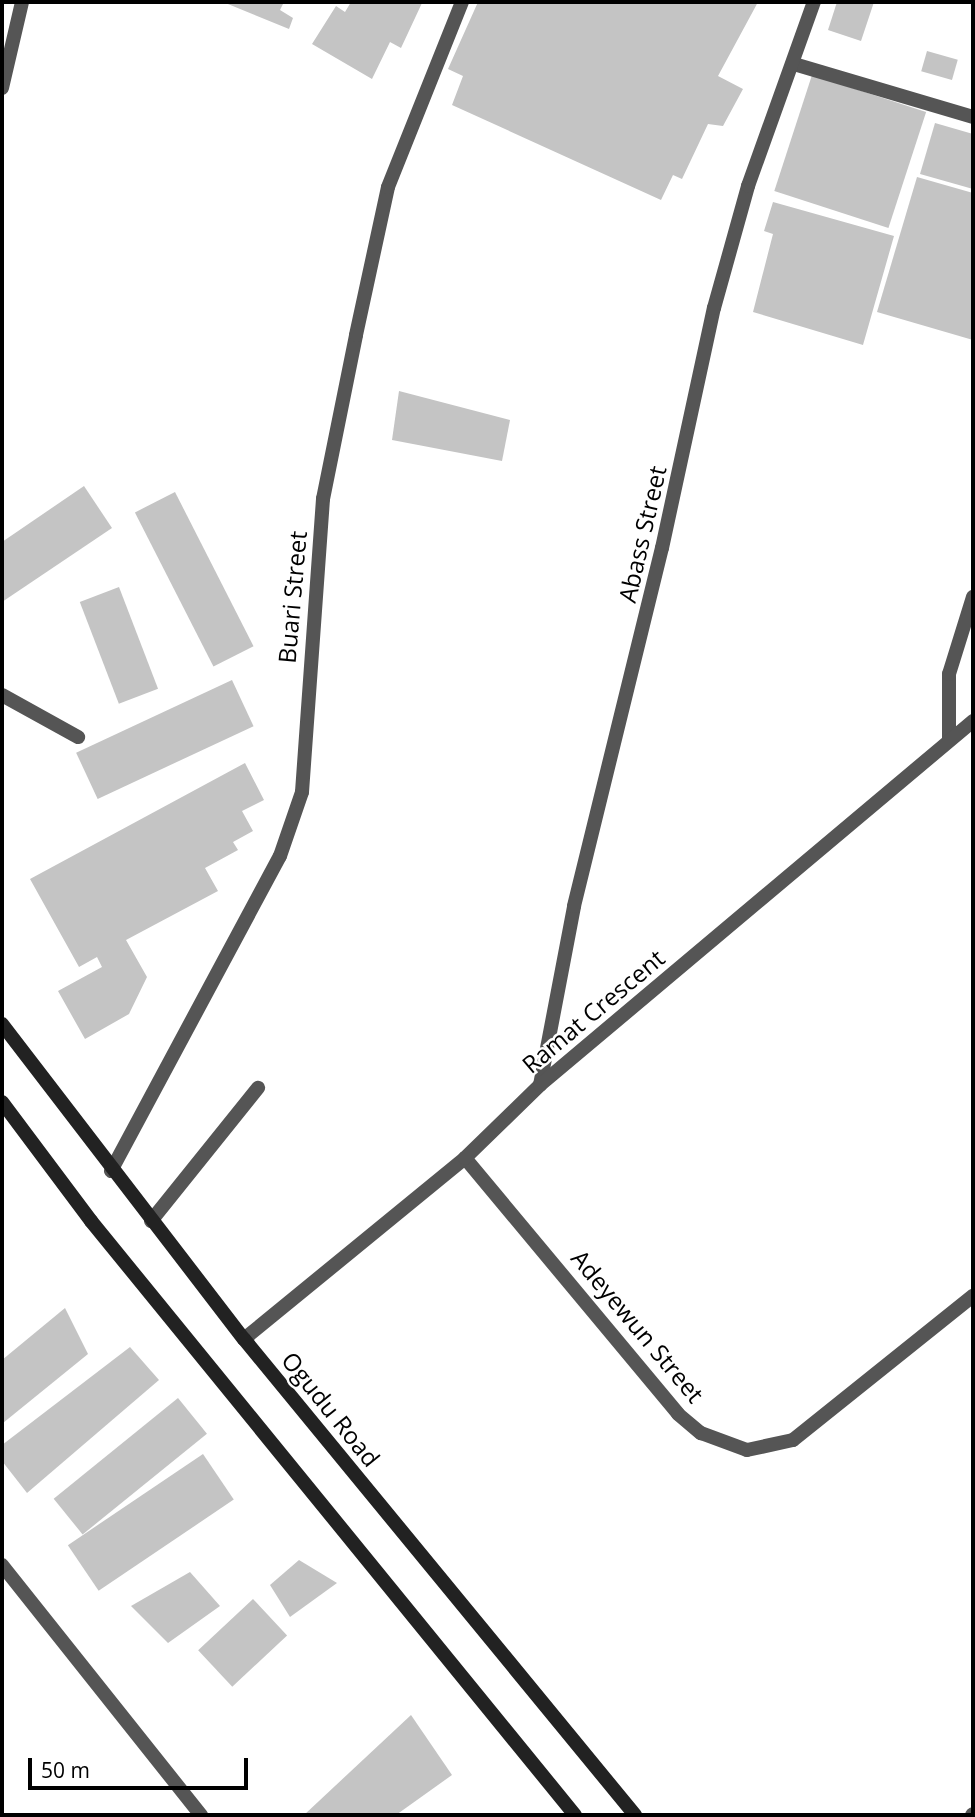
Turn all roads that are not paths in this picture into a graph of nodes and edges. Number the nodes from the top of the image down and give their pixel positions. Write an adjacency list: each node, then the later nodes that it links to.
1 (22, 2): 5 (street)
2 (462, 2): 17 (street, Buari Street)
3 (814, 2): 4 (street, Abass Street)
4 (794, 64): 6 (street); 13 (street, Abass Street)
5 (2, 88)
6 (973, 117)
7 (973, 597): 11 (street)
8 (2, 695): 10 (street)
9 (973, 721): 11 (street, Ramat Crescent)
10 (78, 737)
11 (949, 740): 13 (street, Ramat Crescent)
12 (2, 1024): 17 (main road, Ogudu Road)
13 (540, 1085): 16 (street, Ramat Crescent)
14 (258, 1088): 18 (street)
15 (2, 1102): 23 (main road)
16 (465, 1158): 19 (street, Adeyewun Street); 20 (street, Ramat Crescent)
17 (111, 1171): 18 (main road, Ogudu Road)
18 (151, 1221): 20 (main road, Ogudu Road)
19 (973, 1296)
20 (244, 1339): 24 (main road, Ogudu Road)
21 (2, 1565): 22 (street)
22 (201, 1815)
23 (575, 1815)
24 (635, 1815)

